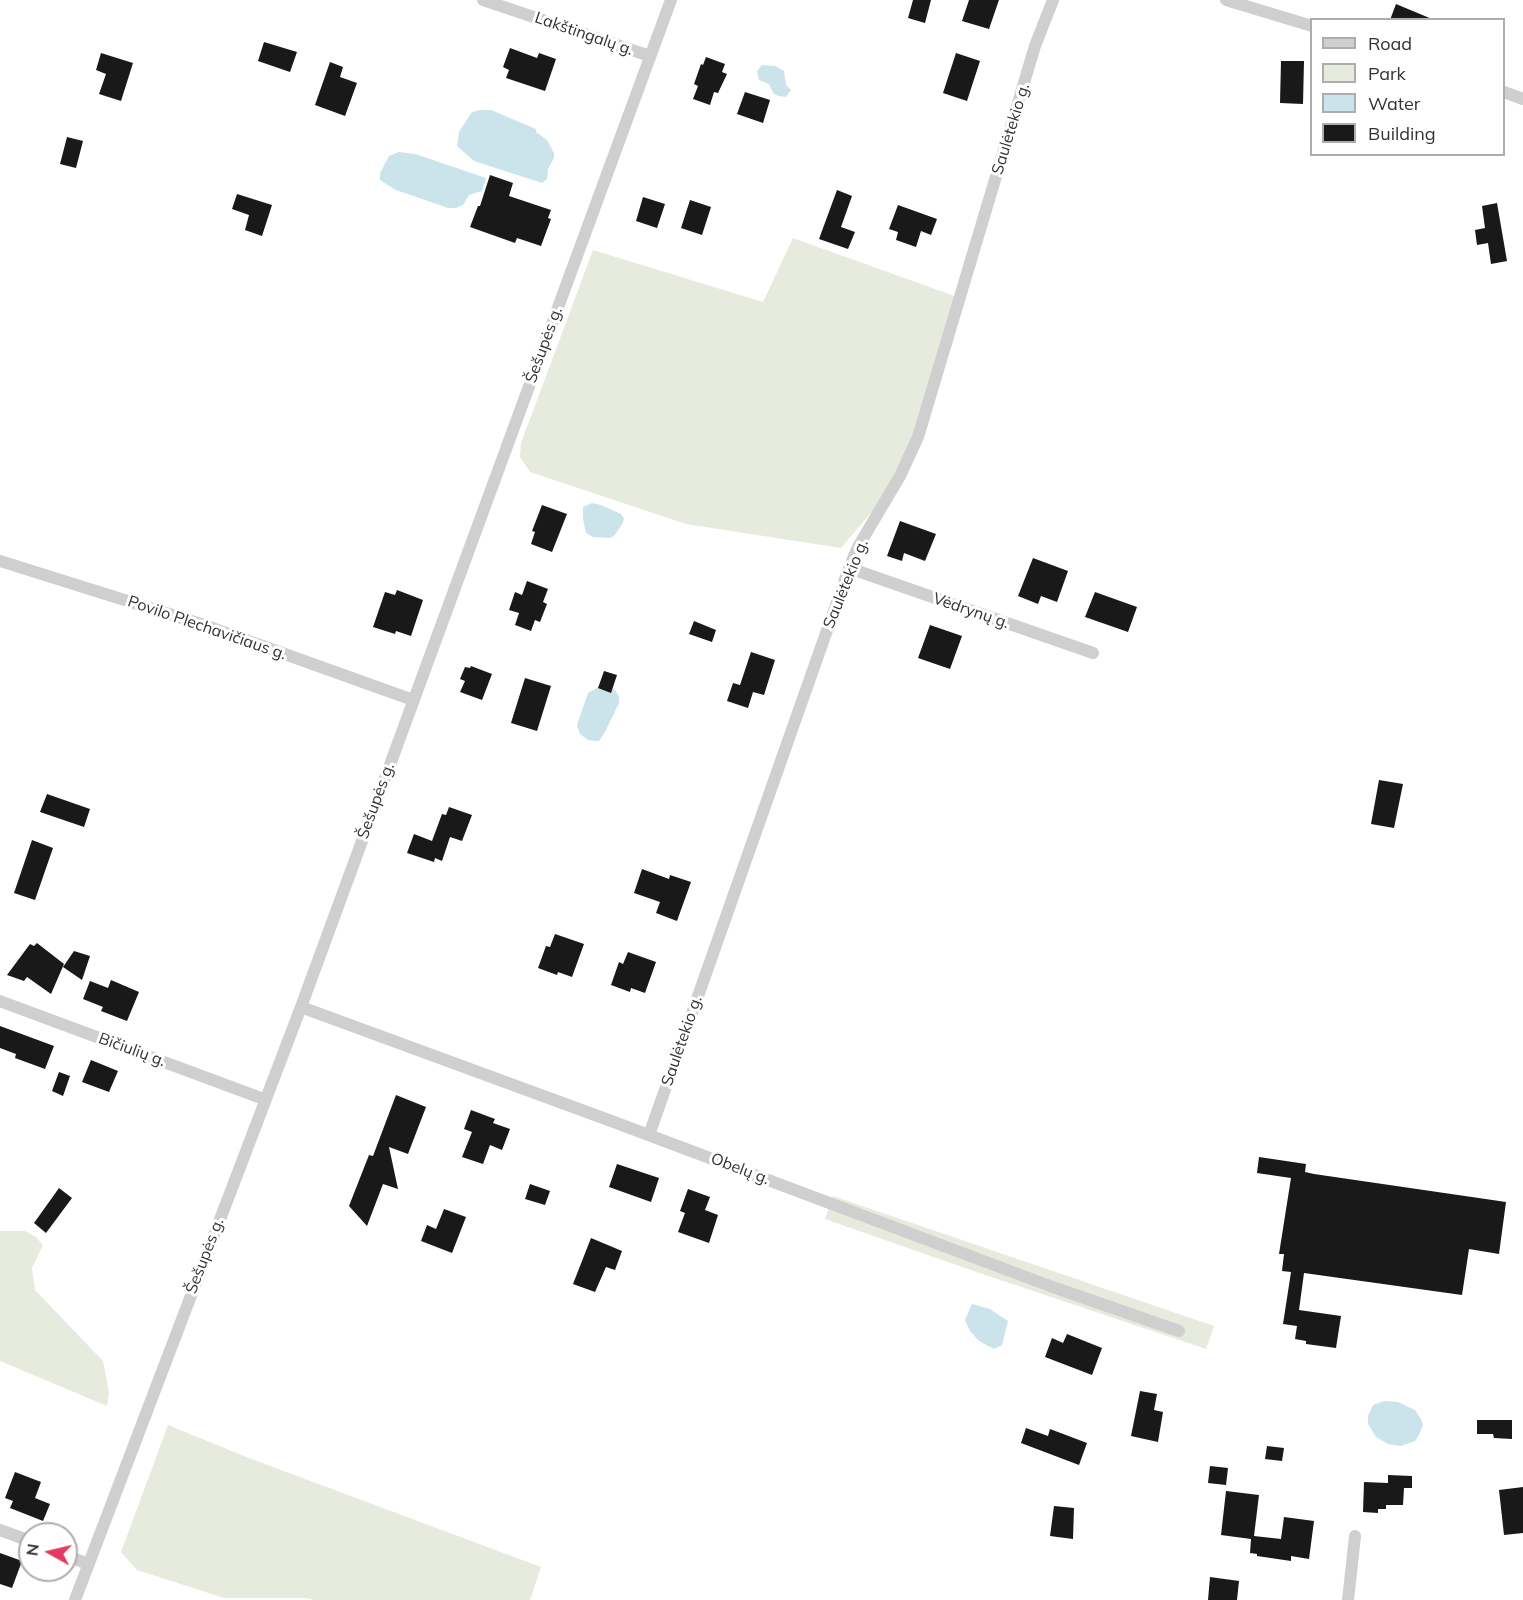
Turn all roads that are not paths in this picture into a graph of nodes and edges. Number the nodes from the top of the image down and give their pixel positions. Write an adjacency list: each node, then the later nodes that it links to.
1 (483, 0): 6 (street, Lakštingalų g.)
2 (671, 0): 6 (street, Šešupės g.)
3 (1053, 0): 10 (street, Saulėtekio g.)
4 (1226, 0): 5 (street)
5 (1310, 26)
6 (650, 56): 12 (street, Šešupės g.)
7 (1505, 93): 8 (street)
8 (1523, 99)
9 (0, 561): 12 (street, Povilo Plechavičiaus g.)
10 (849, 568): 11 (street, Vėdrynų g.); 16 (street, Saulėtekio g.)
11 (1093, 653)
12 (413, 700): 14 (street, Šešupės g.)
13 (0, 1001): 15 (street, Bičiulių g.)
14 (301, 1006): 15 (street, Šešupės g.); 16 (street, Obelų g.)
15 (264, 1100): 22 (street, Šešupės g.)
16 (649, 1135): 17 (street, Obelų g.)
17 (1179, 1331)
18 (0, 1530): 20 (street)
19 (1355, 1536): 24 (street)
20 (18, 1537)
21 (78, 1560): 22 (street)
22 (89, 1564): 23 (street, Šešupės g.)
23 (75, 1600)
24 (1348, 1600)

